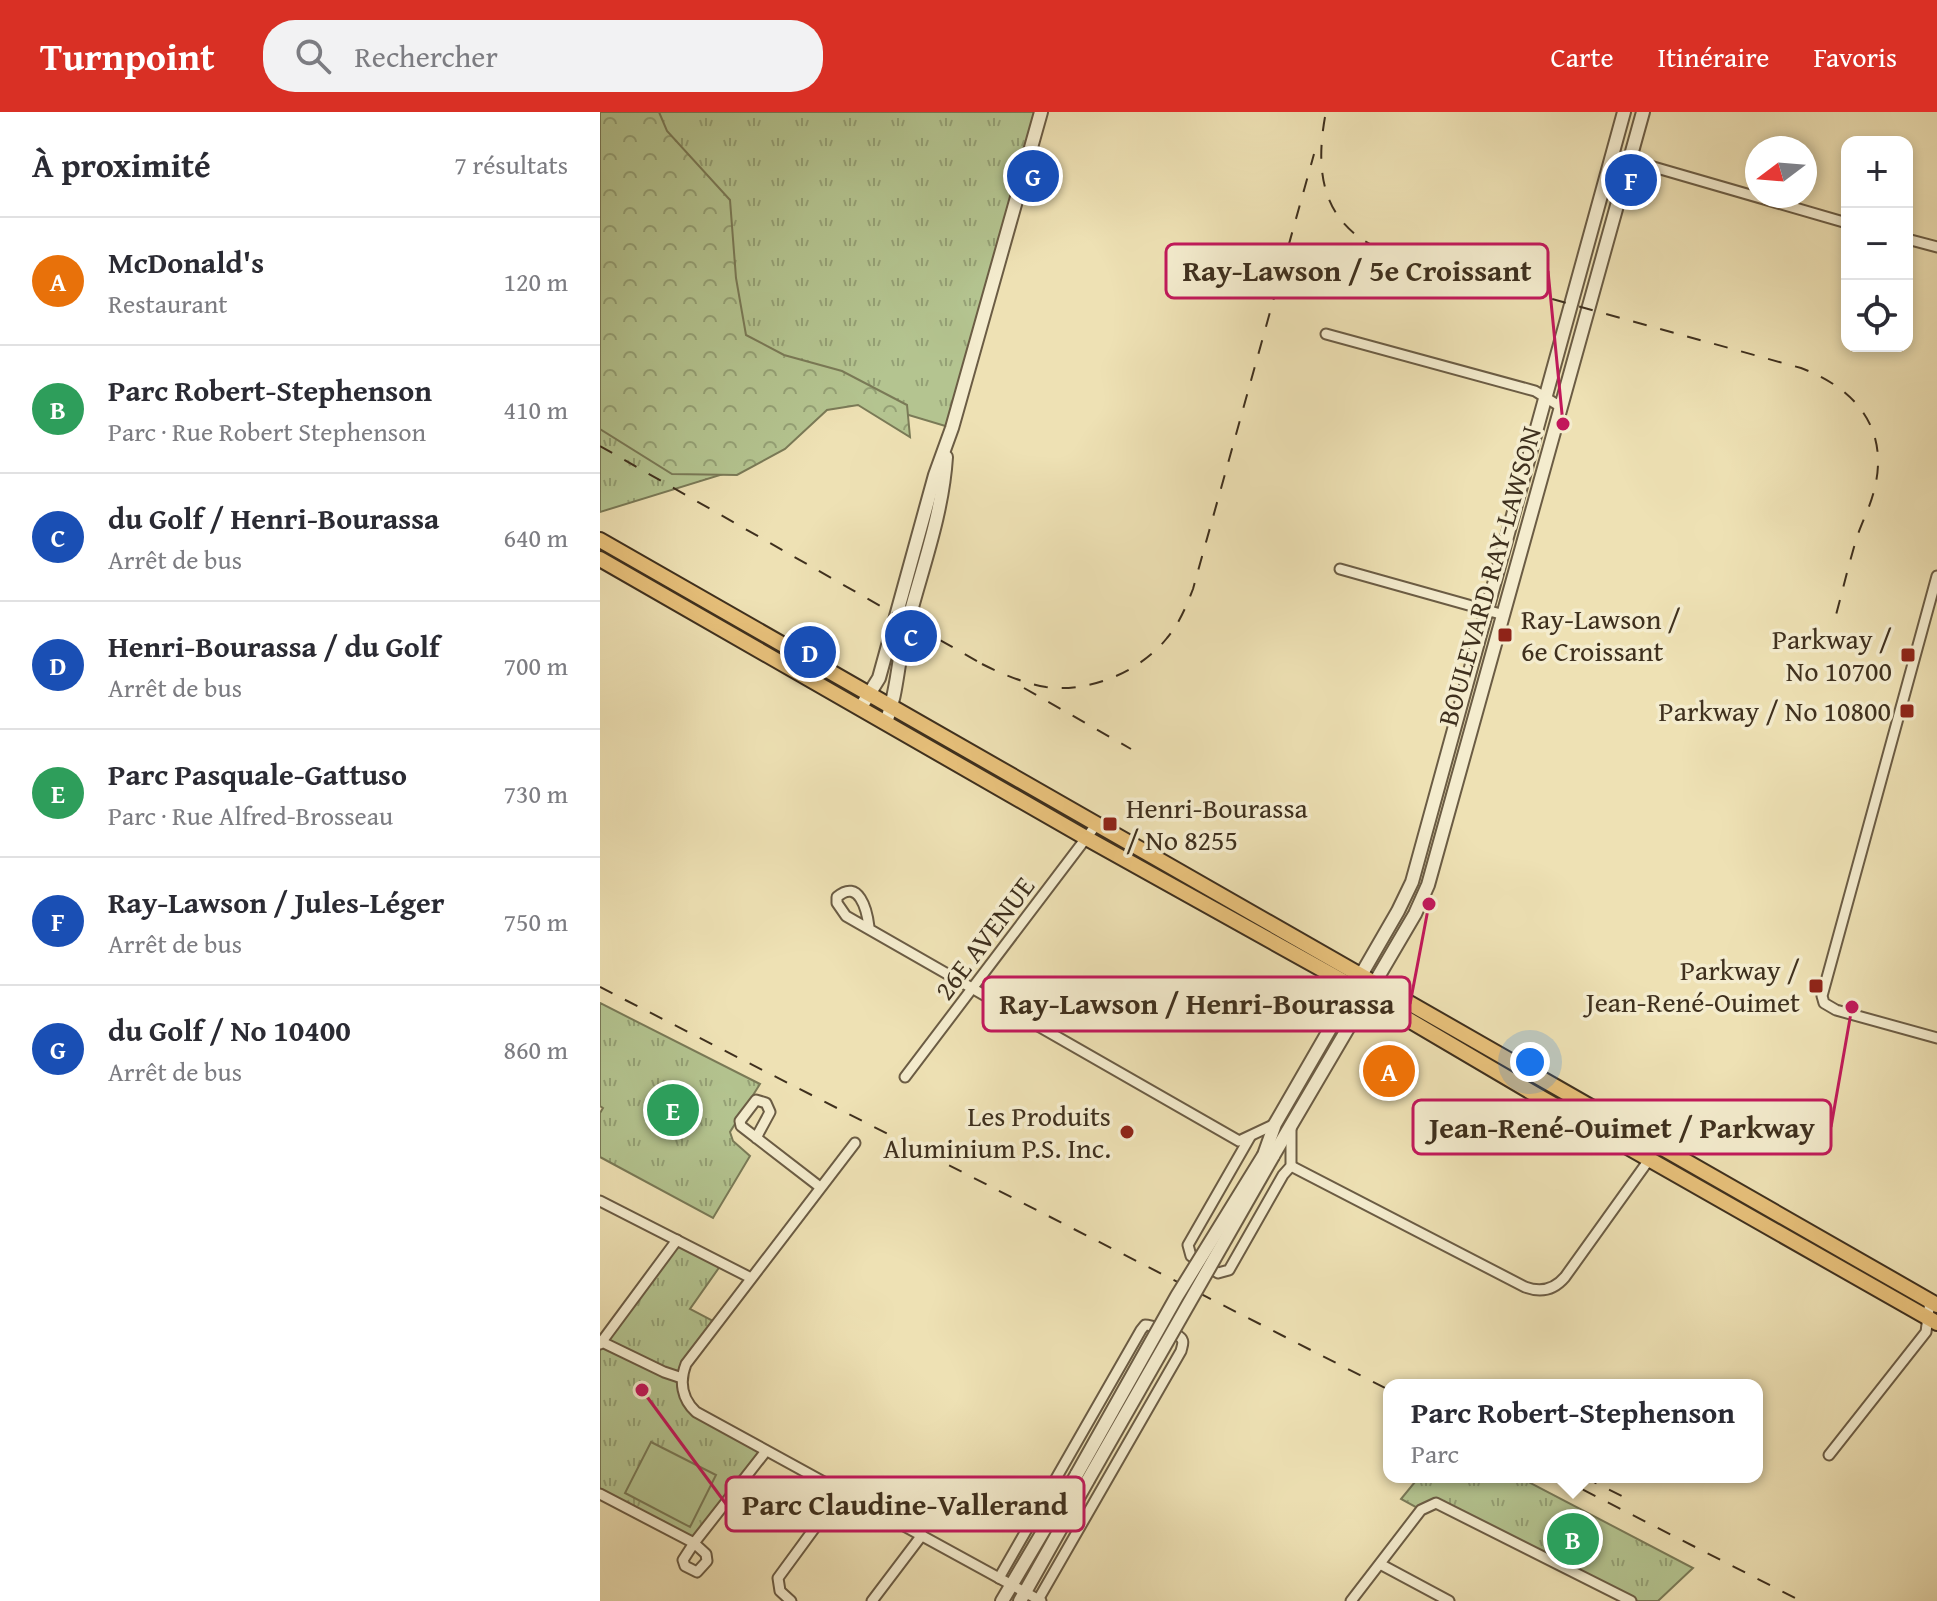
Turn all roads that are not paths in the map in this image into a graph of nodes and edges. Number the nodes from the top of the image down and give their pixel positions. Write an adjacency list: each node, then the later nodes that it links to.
1 (1041, 112): 12 (street)
2 (1623, 112): 3 (street); 4 (street, BOULEVARD RAY-LAWSON)
3 (1642, 115): 5 (street, BOULEVARD RAY-LAWSON)
4 (1612, 155): 5 (street); 10 (street, BOULEVARD RAY-LAWSON)
5 (1630, 160): 6 (street); 11 (street, BOULEVARD RAY-LAWSON)
6 (1841, 221)
7 (1913, 241): 8 (street)
8 (1937, 247)
9 (1326, 334): 10 (street)
10 (1545, 397): 11 (street); 17 (street, BOULEVARD RAY-LAWSON)
11 (1561, 407): 18 (street, BOULEVARD RAY-LAWSON)
12 (947, 446): 21 (street); 23 (street)
13 (600, 540): 21 (main road)
14 (600, 559): 22 (main road)
15 (1340, 569): 17 (street)
16 (1937, 576): 31 (street)
17 (1485, 611): 18 (street); 19 (street, BOULEVARD RAY-LAWSON)
18 (1504, 615): 20 (street, BOULEVARD RAY-LAWSON)
19 (1476, 642): 20 (street); 28 (street, BOULEVARD RAY-LAWSON)
20 (1495, 647): 30 (street, BOULEVARD RAY-LAWSON)
21 (870, 694): 22 (street); 23 (main road)
22 (861, 707): 24 (main road)
23 (892, 707): 24 (street); 25 (main road)
24 (886, 722): 26 (main road)
25 (1096, 825): 26 (street, 26E AVENUE); 28 (main road)
26 (1088, 839): 28 (main road); 29 (street, 26E AVENUE)
27 (869, 927): 29 (street)
28 (1356, 980): 30 (main road); 33 (street, BOULEVARD RAY-LAWSON)
29 (973, 989): 32 (street, 26E AVENUE); 35 (street)
30 (1370, 990): 34 (street, BOULEVARD RAY-LAWSON); 38 (main road)
31 (1937, 1038)
32 (905, 1077)
33 (1275, 1124): 35 (street); 39 (street, BOULEVARD RAY-LAWSON)
34 (1291, 1127): 39 (street, BOULEVARD RAY-LAWSON); 40 (street)
35 (1250, 1137): 40 (street)
36 (756, 1138): 41 (street)
37 (855, 1143): 41 (street)
38 (1655, 1152): 40 (street); 45 (main road)
39 (1268, 1156): 50 (street, bridge)
40 (1291, 1166)
41 (820, 1187): 44 (street)
42 (600, 1201): 43 (street)
43 (677, 1240): 44 (street); 46 (street)
44 (751, 1278): 47 (street)
45 (1933, 1312): 49 (street)
46 (601, 1342): 47 (street)
47 (682, 1378): 48 (street)
48 (766, 1451): 51 (street); 52 (street)
49 (1829, 1455)
50 (1082, 1477): 55 (street); 56 (street)
51 (841, 1492): 53 (street); 58 (street)
52 (600, 1494)
53 (922, 1535): 55 (street); 59 (street)
54 (1380, 1564): 61 (street); 62 (street); 63 (street)
55 (1005, 1581): 56 (street); 57 (street); 60 (street)
56 (1022, 1597): 57 (street)
57 (1039, 1600)
58 (791, 1601)
59 (872, 1601)
60 (1002, 1601)
61 (1351, 1601)
62 (1449, 1601)
63 (1631, 1601)

